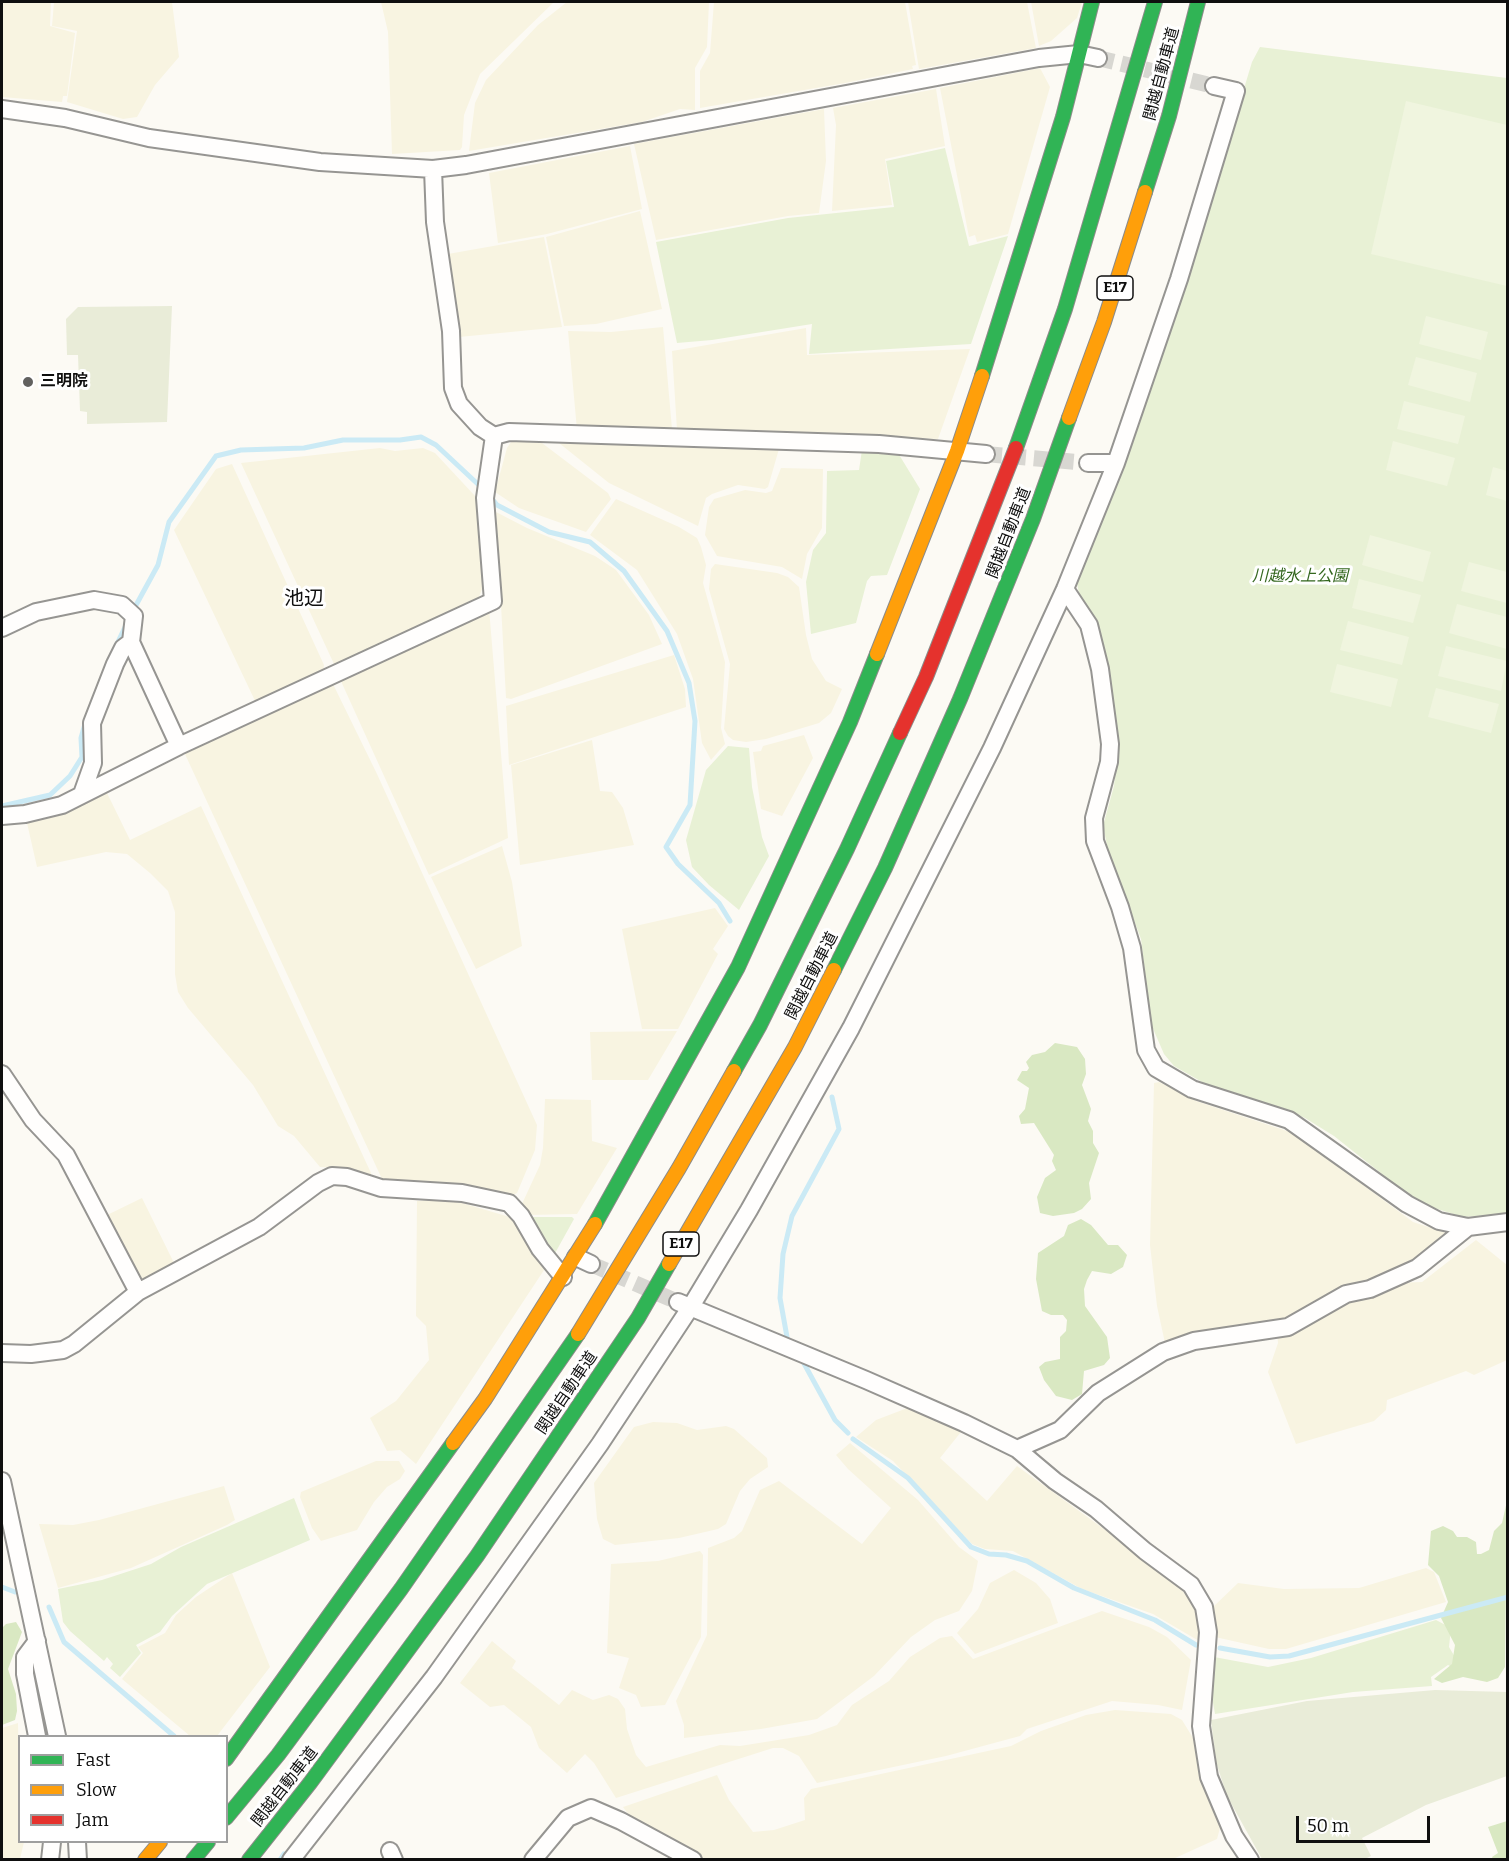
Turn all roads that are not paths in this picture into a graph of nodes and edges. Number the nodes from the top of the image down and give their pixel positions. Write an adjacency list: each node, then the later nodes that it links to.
1 (1092, 2): 4 (main road)
2 (1155, 2): 33 (main road, 関越自動車道 / E17)
3 (1198, 2): 42 (main road, 関越自動車道 / E17)
4 (1079, 54): 5 (street); 8 (street); 10 (main road)
5 (1098, 58)
6 (1214, 86): 13 (street)
7 (2, 109): 8 (street)
8 (433, 169): 9 (street)
9 (494, 436): 10 (street); 17 (street)
10 (957, 452): 11 (street); 23 (main road)
11 (986, 454)
12 (1088, 463): 13 (street)
13 (1116, 463): 14 (street)
14 (1065, 589): 22 (street); 25 (street)
15 (2, 628): 16 (street)
16 (131, 642): 17 (street); 18 (street)
17 (179, 746): 18 (street)
18 (82, 794): 19 (street)
19 (2, 816)
20 (2, 1074): 24 (street)
21 (1508, 1222): 22 (street)
22 (1468, 1227): 27 (street)
23 (563, 1277): 24 (street); 32 (main road)
24 (138, 1292): 26 (street)
25 (684, 1305): 27 (street); 43 (street)
26 (2, 1353)
27 (1017, 1449): 46 (street)
28 (2, 1481): 29 (street)
29 (38, 1641): 30 (street); 31 (street)
30 (37, 1735)
31 (57, 1735)
32 (228, 1756)
33 (228, 1816)
34 (52, 1843): 38 (street)
35 (77, 1843): 39 (street)
36 (159, 1843): 40 (main road)
37 (207, 1843): 41 (main road)
38 (50, 1860)
39 (78, 1860)
40 (145, 1860)
41 (193, 1860)
42 (249, 1860)
43 (291, 1860)
44 (533, 1860): 45 (street)
45 (693, 1860)
46 (1250, 1860)

